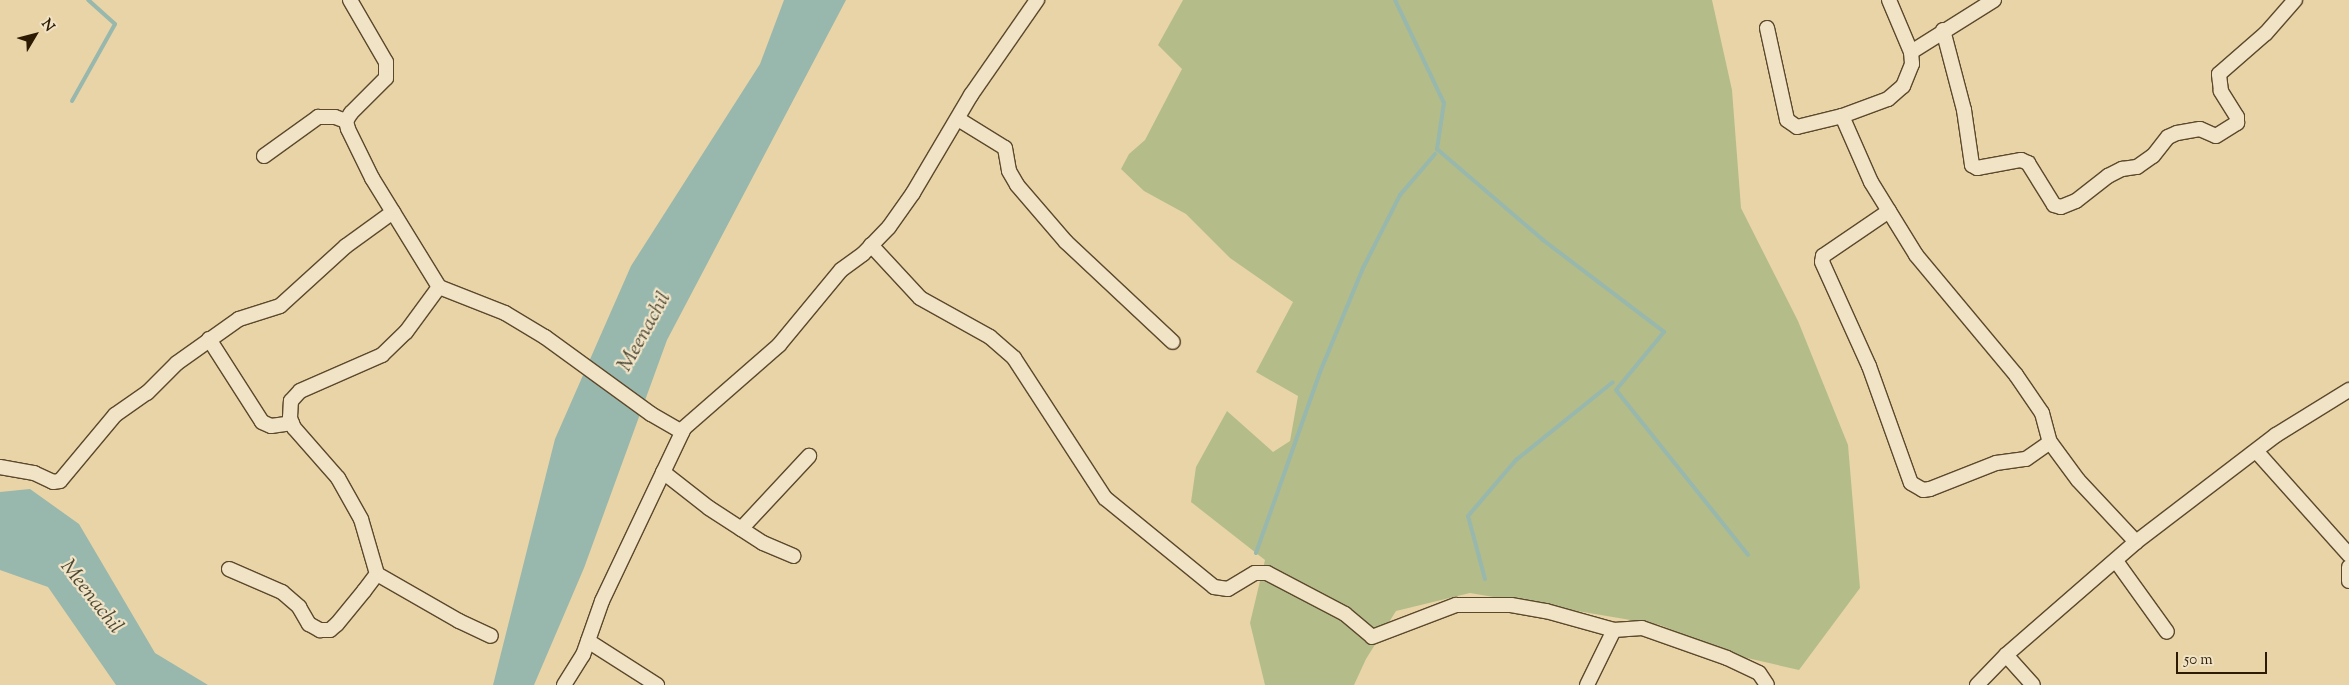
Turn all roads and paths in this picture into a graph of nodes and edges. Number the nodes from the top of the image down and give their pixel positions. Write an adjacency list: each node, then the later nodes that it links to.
1 (350, 0): 11 (street)
2 (1037, 0): 10 (street)
3 (1888, 0): 8 (street)
4 (1994, 0): 7 (street)
5 (2294, 0): 7 (street)
6 (1767, 28): 9 (street)
7 (1943, 30): 8 (street)
8 (1911, 52): 9 (street)
9 (1842, 116): 13 (street)
10 (958, 119): 15 (street); 18 (street)
11 (346, 121): 12 (street); 14 (street)
12 (264, 156)
13 (1889, 211): 22 (street); 22 (street)
14 (393, 212): 16 (street); 17 (street)
15 (871, 245): 21 (street); 36 (street)
16 (439, 287): 20 (street); 21 (street)
17 (208, 339): 20 (street); 25 (street)
18 (1173, 342)
19 (2349, 390): 23 (street)
20 (292, 423): 34 (street)
21 (682, 432): 26 (street)
22 (2050, 442): 28 (street)
23 (2257, 452): 28 (street); 29 (street)
24 (809, 456): 27 (street)
25 (0, 467)
26 (664, 472): 27 (street); 39 (street)
27 (741, 528): 30 (street)
28 (2136, 542): 31 (street)
29 (2349, 555)
30 (793, 556)
31 (2116, 561): 37 (street); 40 (street)
32 (2349, 567): 35 (street)
33 (229, 569): 34 (street)
34 (377, 574): 38 (street)
35 (2349, 581)
36 (1614, 630): 43 (street); 44 (street)
37 (2167, 632)
38 (491, 636)
39 (588, 641): 41 (street); 42 (street)
40 (2006, 655): 45 (street); 46 (street)
41 (564, 685)
42 (657, 685)
43 (1587, 685)
44 (1767, 685)
45 (1977, 685)
46 (2033, 685)

